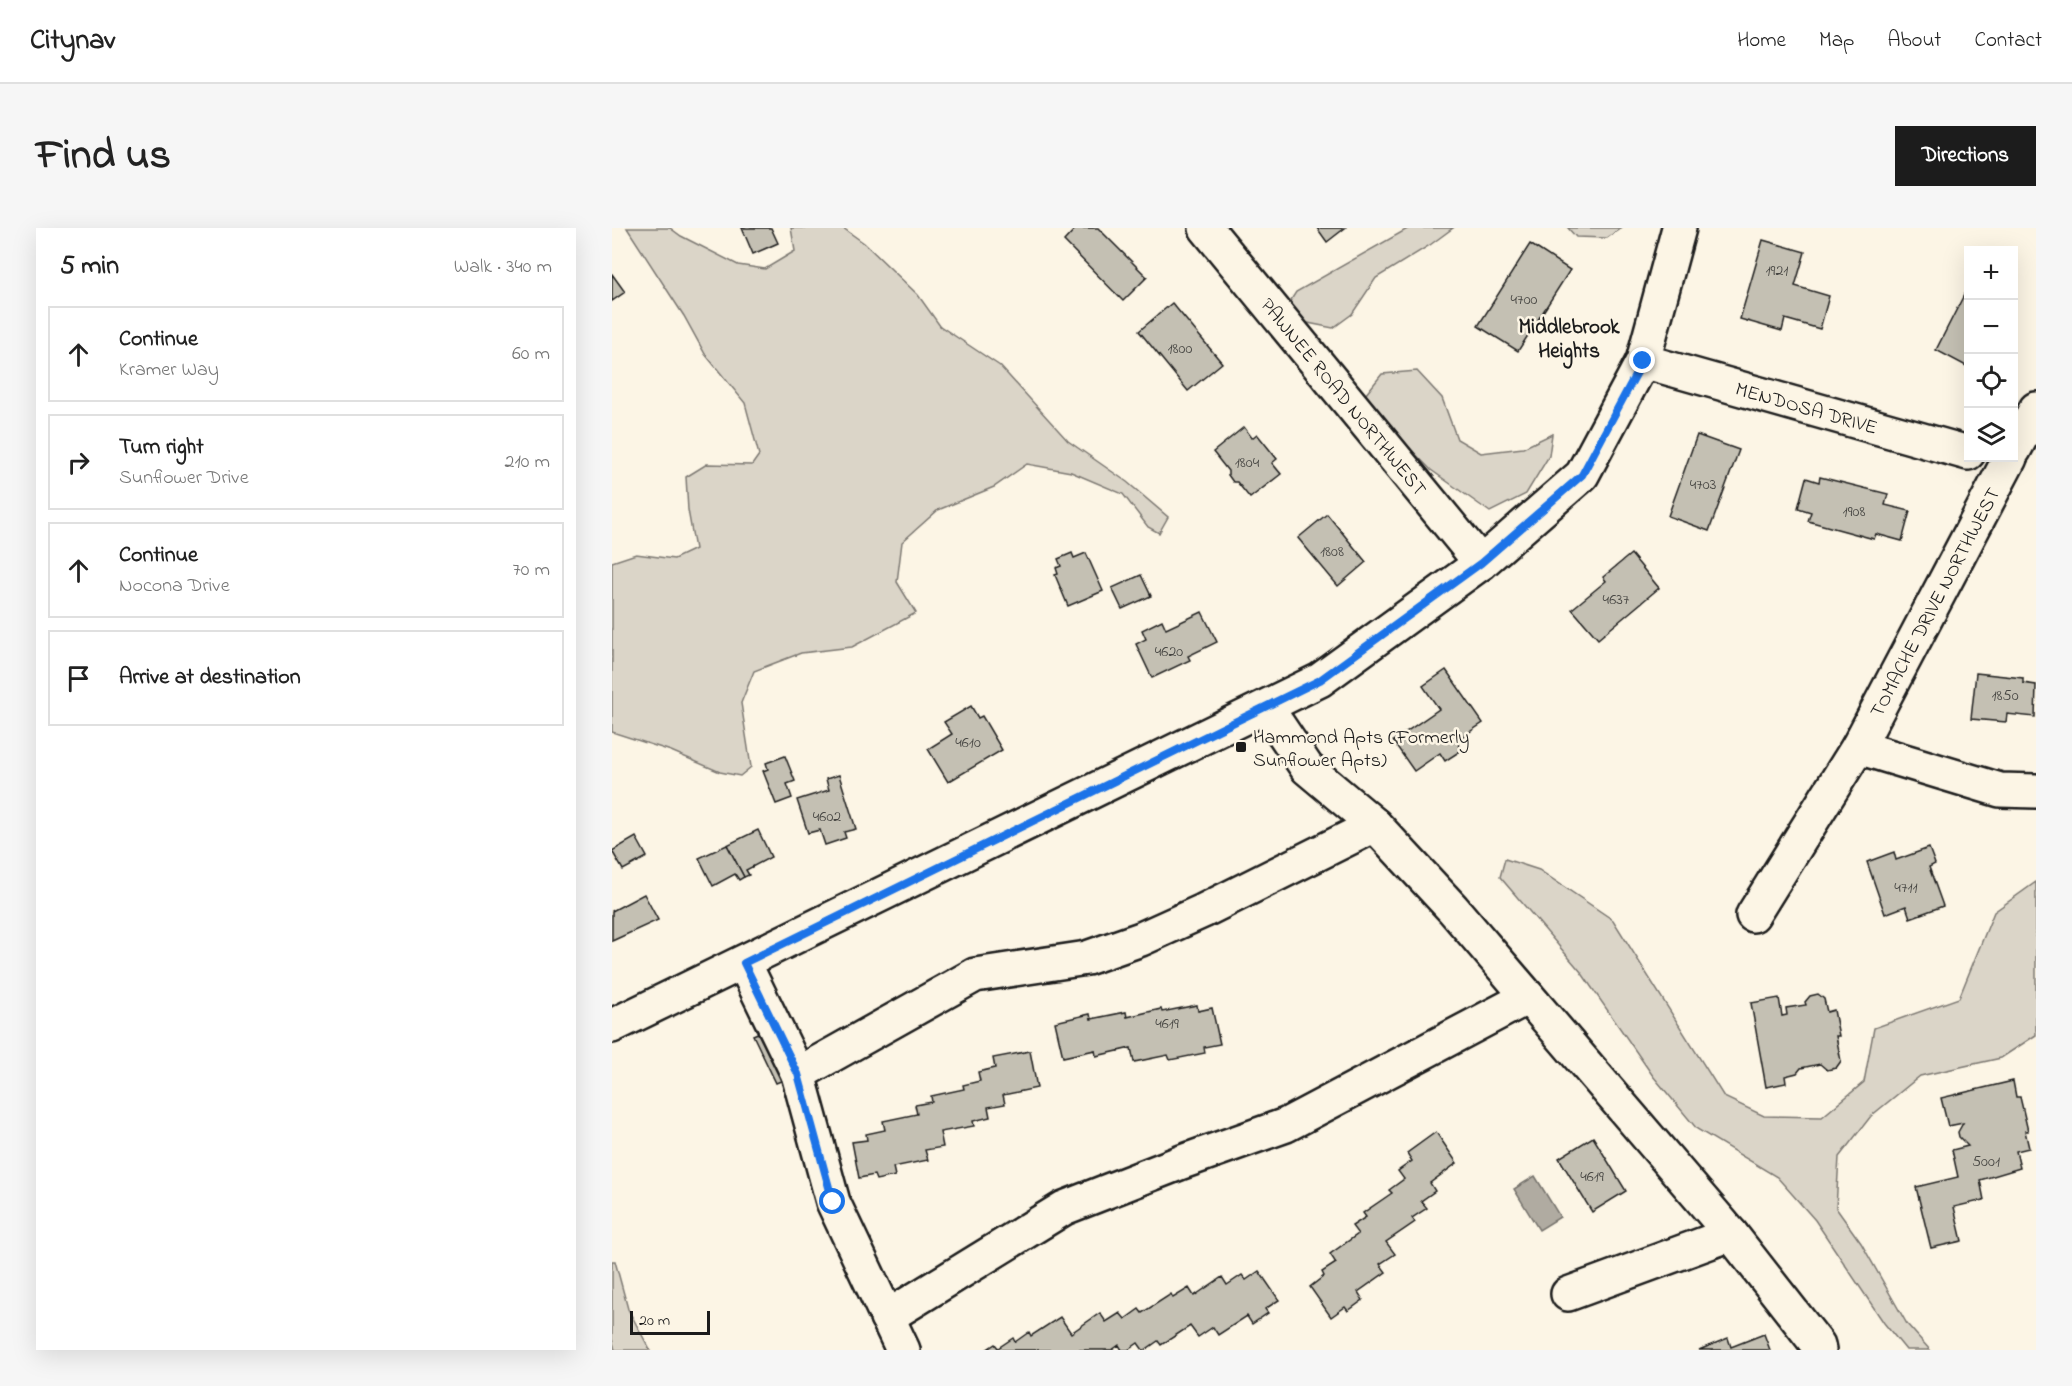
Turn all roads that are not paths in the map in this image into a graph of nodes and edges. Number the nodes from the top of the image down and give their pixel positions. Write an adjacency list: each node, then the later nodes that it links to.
1 (1206, 228): 8 (street, PAWNEE ROAD NORTHWEST)
2 (1679, 228): 3 (street)
3 (1643, 361): 6 (street, MENDOSA DRIVE); 8 (street)
4 (2036, 409): 5 (street, TOMACHE DRIVE NORTHWEST)
5 (2018, 435)
6 (1964, 452)
7 (2000, 462): 10 (street, TOMACHE DRIVE NORTHWEST)
8 (1481, 563): 9 (street)
9 (1266, 707): 12 (street); 14 (street)
10 (1858, 747): 11 (street); 13 (street, TOMACHE DRIVE NORTHWEST)
11 (2036, 791)
12 (1375, 825): 15 (street); 17 (street)
13 (1753, 915)
14 (744, 963): 16 (street); 17 (street)
15 (1528, 997): 18 (street); 20 (street)
16 (612, 1026)
17 (798, 1074): 20 (street)
18 (1731, 1234): 19 (street); 22 (street)
19 (1568, 1294)
20 (887, 1317): 21 (street)
21 (903, 1350)
22 (1819, 1350)

